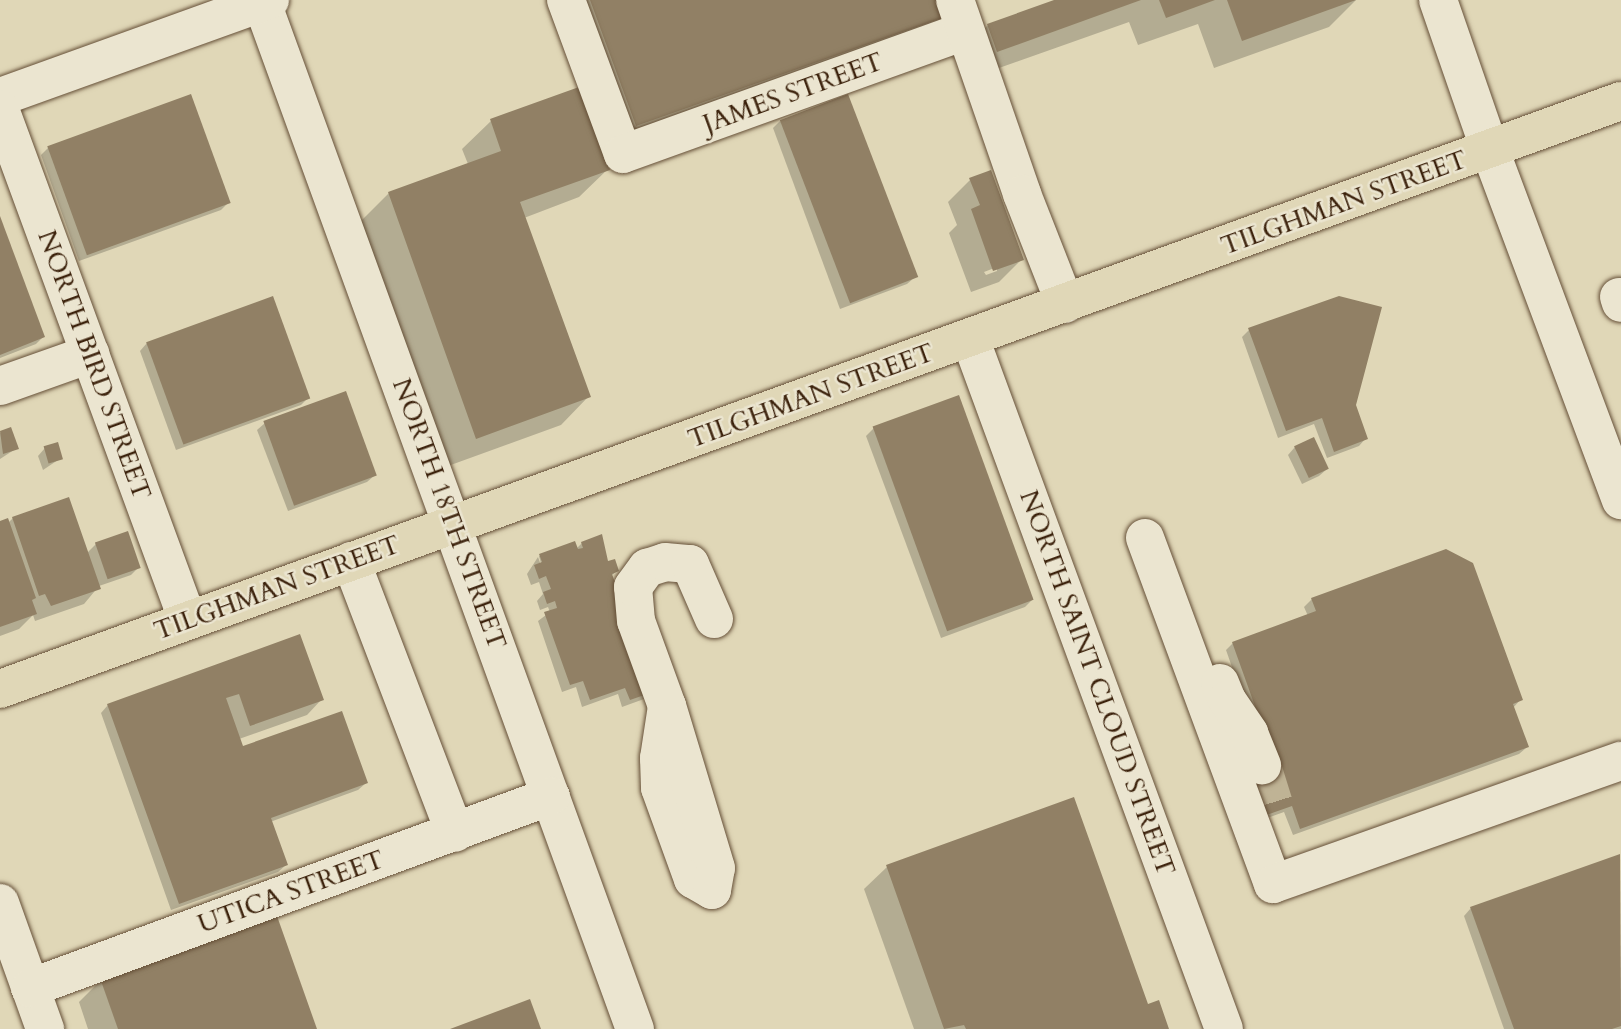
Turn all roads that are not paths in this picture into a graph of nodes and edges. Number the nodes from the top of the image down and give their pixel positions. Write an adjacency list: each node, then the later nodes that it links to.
1 (566, 0): 4 (street, JAMES STREET)
2 (1438, 0): 8 (street)
3 (264, 1): 5 (street); 14 (street, NORTH 18TH STREET)
4 (959, 16): 9 (street)
5 (0, 97)
6 (1621, 101): 8 (main road, TILGHMAN STREET)
7 (0, 109): 11 (street, NORTH BIRD STREET)
8 (1490, 150): 9 (main road, TILGHMAN STREET); 13 (street)
9 (1065, 304): 10 (main road, TILGHMAN STREET)
10 (970, 338): 14 (main road, TILGHMAN STREET); 32 (street, NORTH SAINT CLOUD STREET)
11 (90, 354): 12 (street); 18 (street, NORTH BIRD STREET)
12 (0, 386)
13 (1621, 500)
14 (453, 525): 16 (main road, TILGHMAN STREET); 23 (street, NORTH 18TH STREET)
15 (1144, 538): 19 (street)
16 (351, 561): 18 (main road, TILGHMAN STREET); 25 (street)
17 (714, 619): 27 (street)
18 (188, 621): 20 (main road, TILGHMAN STREET)
19 (1185, 641): 22 (street); 26 (street)
20 (0, 689)
21 (1621, 761): 26 (street)
22 (1262, 766)
23 (551, 796): 25 (street, UTICA STREET); 31 (street, NORTH 18TH STREET)
24 (1278, 817): 26 (street)
25 (455, 834): 29 (street, UTICA STREET)
26 (1269, 871)
27 (712, 890)
28 (3, 921): 29 (street)
29 (30, 988): 30 (street)
30 (45, 1029)
31 (635, 1029)
32 (1224, 1029)

